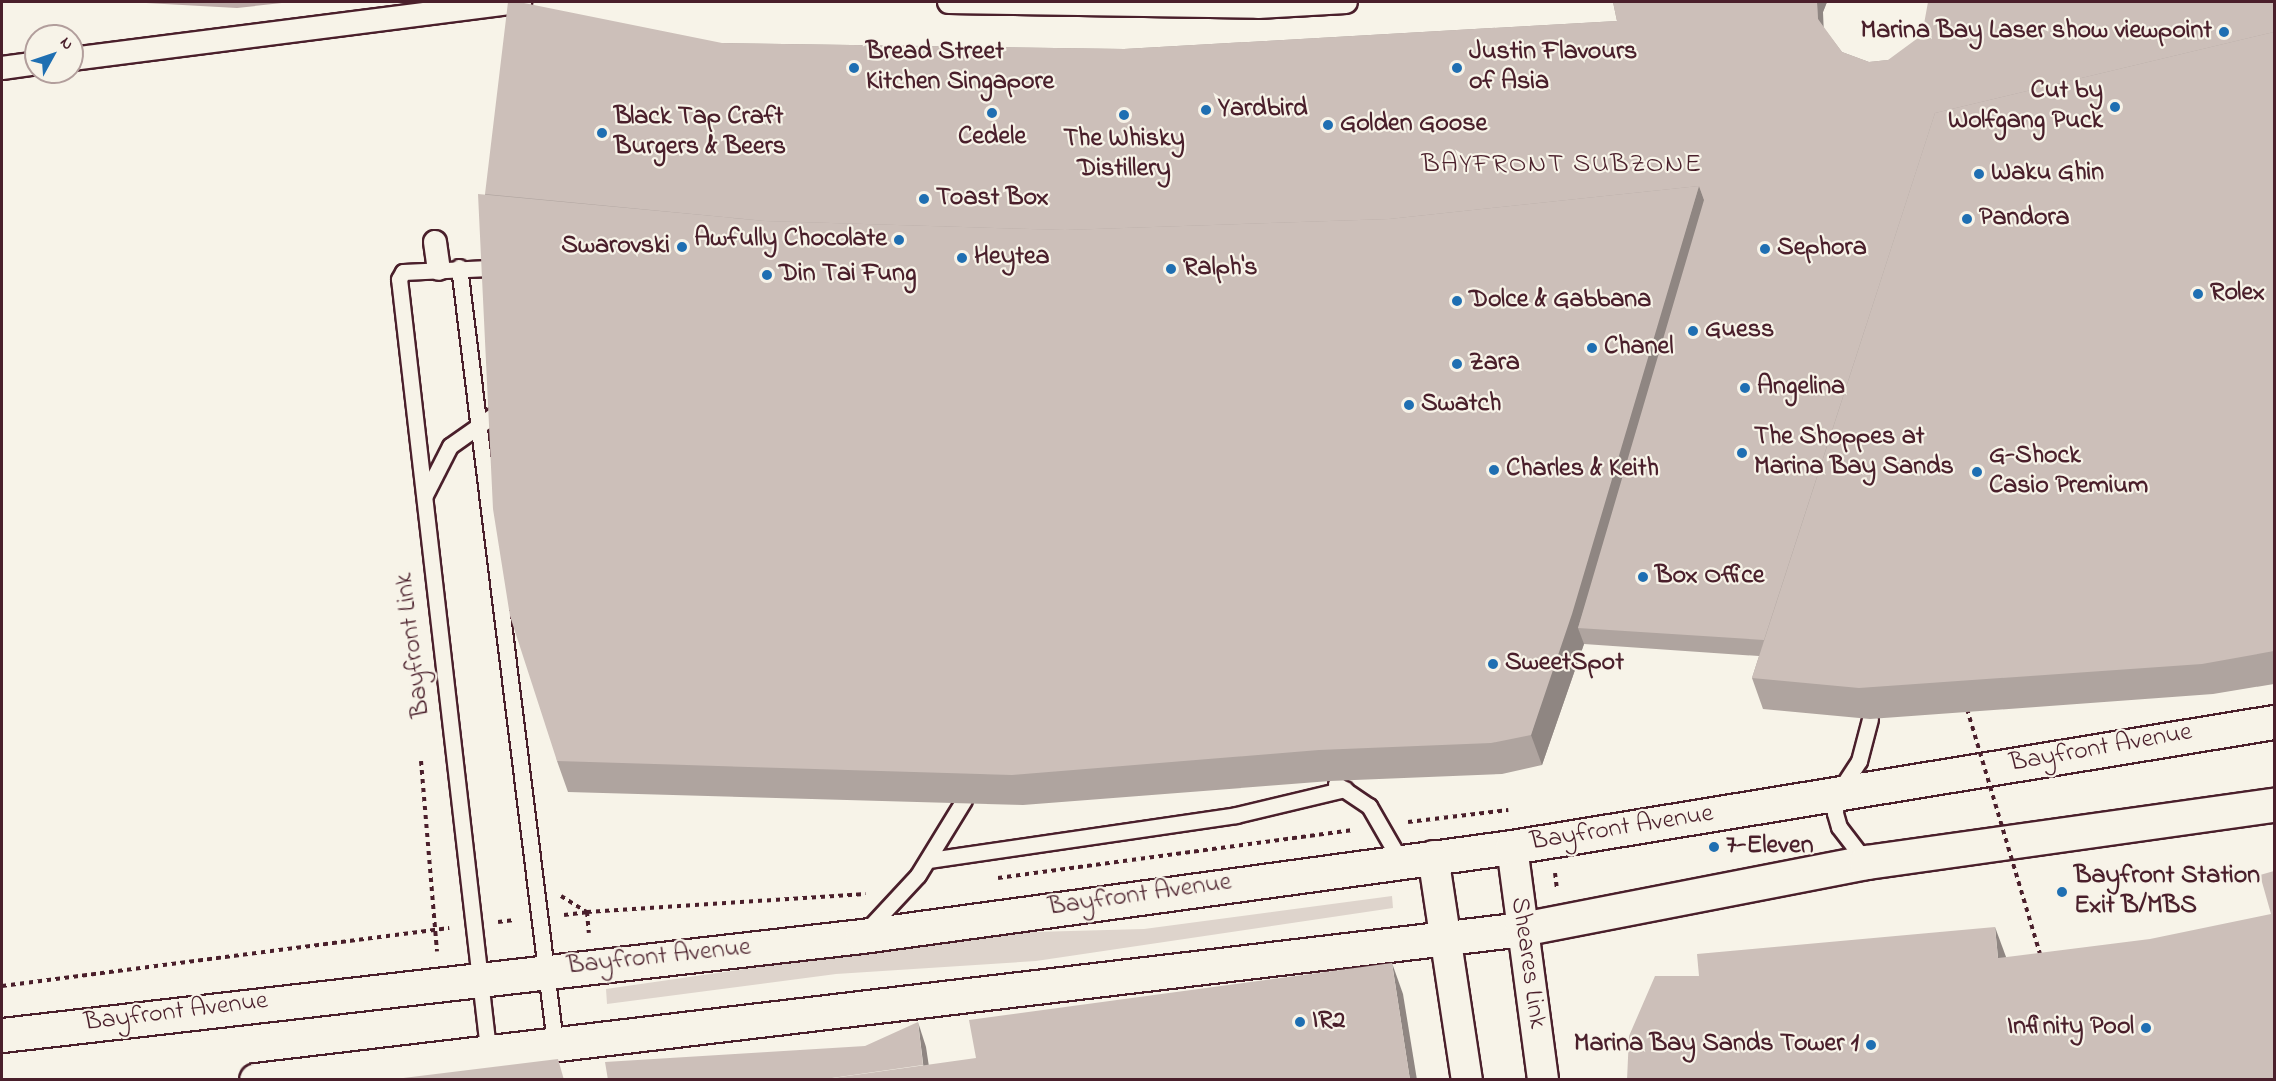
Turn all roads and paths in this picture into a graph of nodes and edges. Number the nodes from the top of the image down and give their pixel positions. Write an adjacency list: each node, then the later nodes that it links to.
1 (520, 2): 4 (street)
2 (948, 2): 3 (street)
3 (1346, 2)
4 (463, 5): 5 (street)
5 (84, 57)
6 (24, 65): 7 (street)
7 (2, 68)
8 (435, 242): 9 (street)
9 (449, 268): 10 (lane); 12 (lane); 13 (lane, Bayfront Link)
10 (489, 268)
11 (497, 413): 12 (lane)
12 (477, 424): 13 (lane); 41 (lane)
13 (425, 495): 35 (lane, Bayfront Link)
14 (1963, 696): 40 (path, bridge)
15 (1870, 719): 20 (lane)
16 (2274, 722): 20 (main road, Bayfront Avenue)
17 (421, 760): 37 (path)
18 (1330, 781): 19 (lane)
19 (1345, 789): 24 (lane); 28 (lane)
20 (1836, 796): 25 (main road, Bayfront Avenue); 30 (lane)
21 (964, 801): 28 (lane)
22 (2274, 805): 30 (main road)
23 (1521, 808): 24 (path)
24 (1385, 825): 29 (lane); 31 (path)
25 (1549, 840): 26 (main road, Bayfront Avenue); 34 (path)
26 (1512, 847): 27 (main road, Bayfront Avenue); 36 (street, Sheares Link)
27 (1433, 856): 29 (main road, Bayfront Avenue); 39 (street)
28 (929, 860): 32 (lane)
29 (1400, 860): 38 (main road, Bayfront Avenue)
30 (1866, 862): 34 (main road)
31 (984, 880)
32 (904, 891): 33 (path); 38 (lane)
33 (632, 912)
34 (1563, 923): 36 (main road)
35 (474, 925): 37 (path); 42 (lane, Bayfront Link)
36 (1522, 929): 39 (main road); 49 (street, Sheares Link)
37 (435, 930): 43 (path)
38 (862, 936): 41 (main road, Bayfront Avenue)
39 (1445, 937): 45 (main road); 48 (street)
40 (2042, 961)
41 (546, 969): 42 (main road, Bayfront Avenue); 45 (lane)
42 (479, 976): 44 (main road, Bayfront Avenue); 46 (lane, Bayfront Link)
43 (2, 986)
44 (2, 1035)
45 (555, 1043): 46 (main road)
46 (488, 1049): 47 (main road)
47 (256, 1080)
48 (1467, 1080)
49 (1543, 1080)

